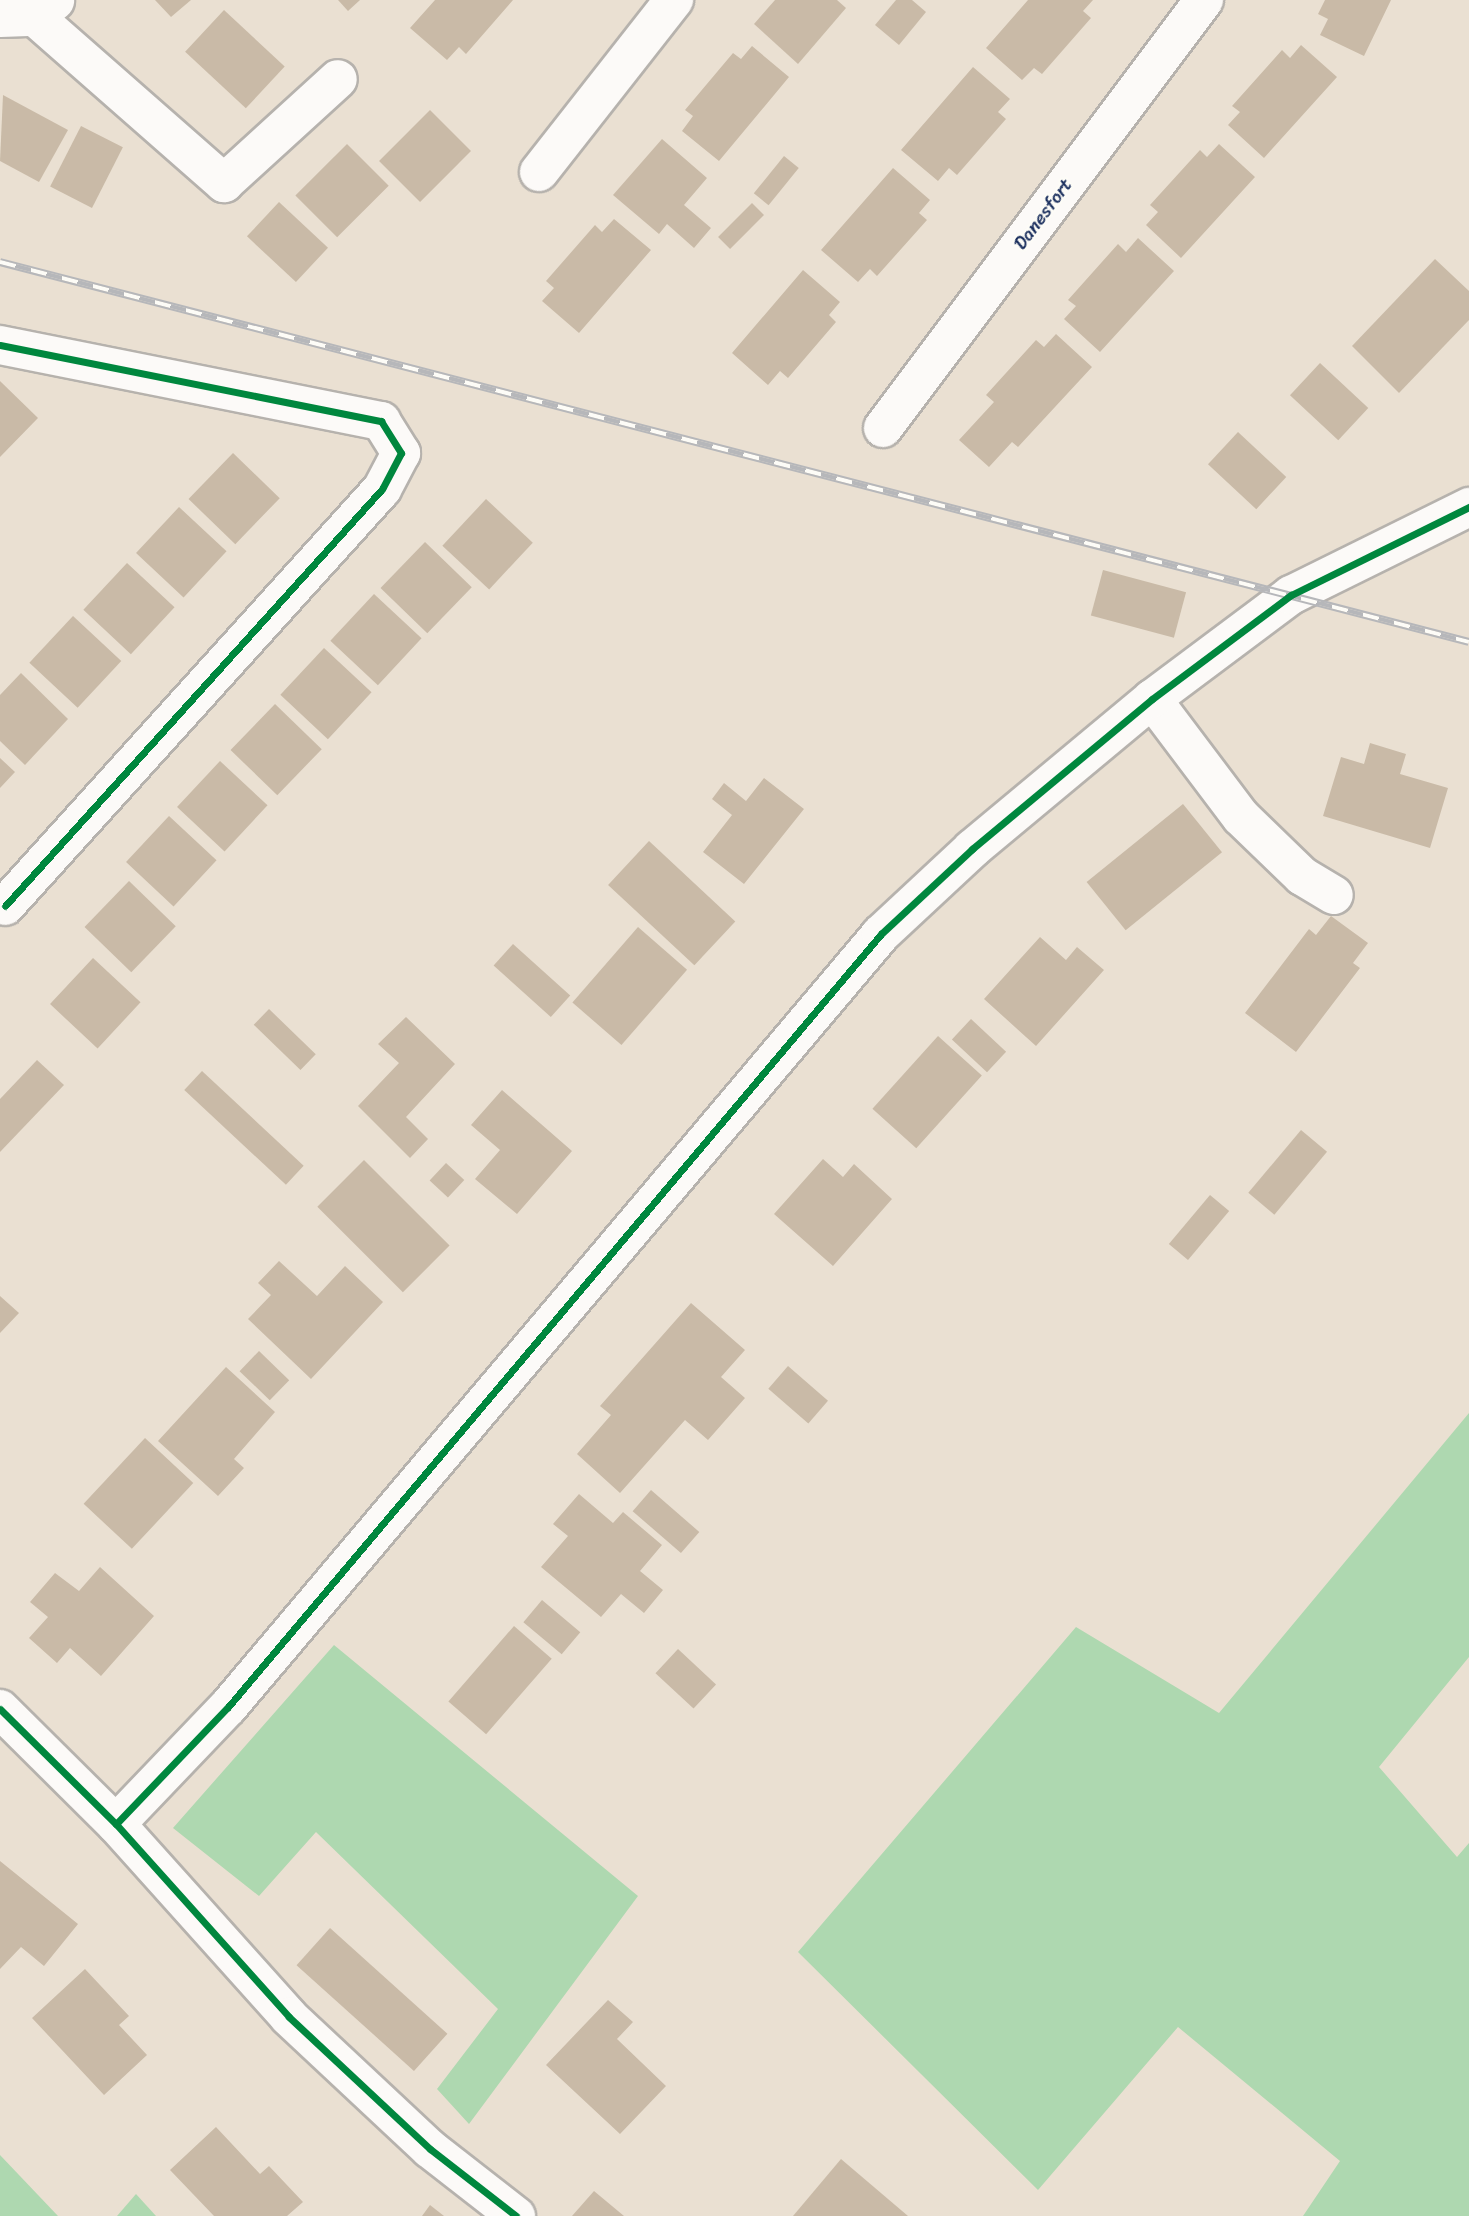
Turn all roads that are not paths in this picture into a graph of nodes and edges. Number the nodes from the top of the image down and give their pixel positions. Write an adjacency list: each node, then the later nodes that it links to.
1 (674, 0): 5 (street)
2 (1203, 0): 7 (street, Danesfort)
3 (31, 12): 4 (street)
4 (338, 79)
5 (539, 172)
6 (0, 345): 11 (street)
7 (883, 428)
8 (1469, 507): 9 (street)
9 (1152, 699): 10 (street); 13 (street)
10 (1334, 895)
11 (5, 906)
12 (0, 1709): 13 (street)
13 (116, 1824): 14 (street)
14 (516, 2216)

